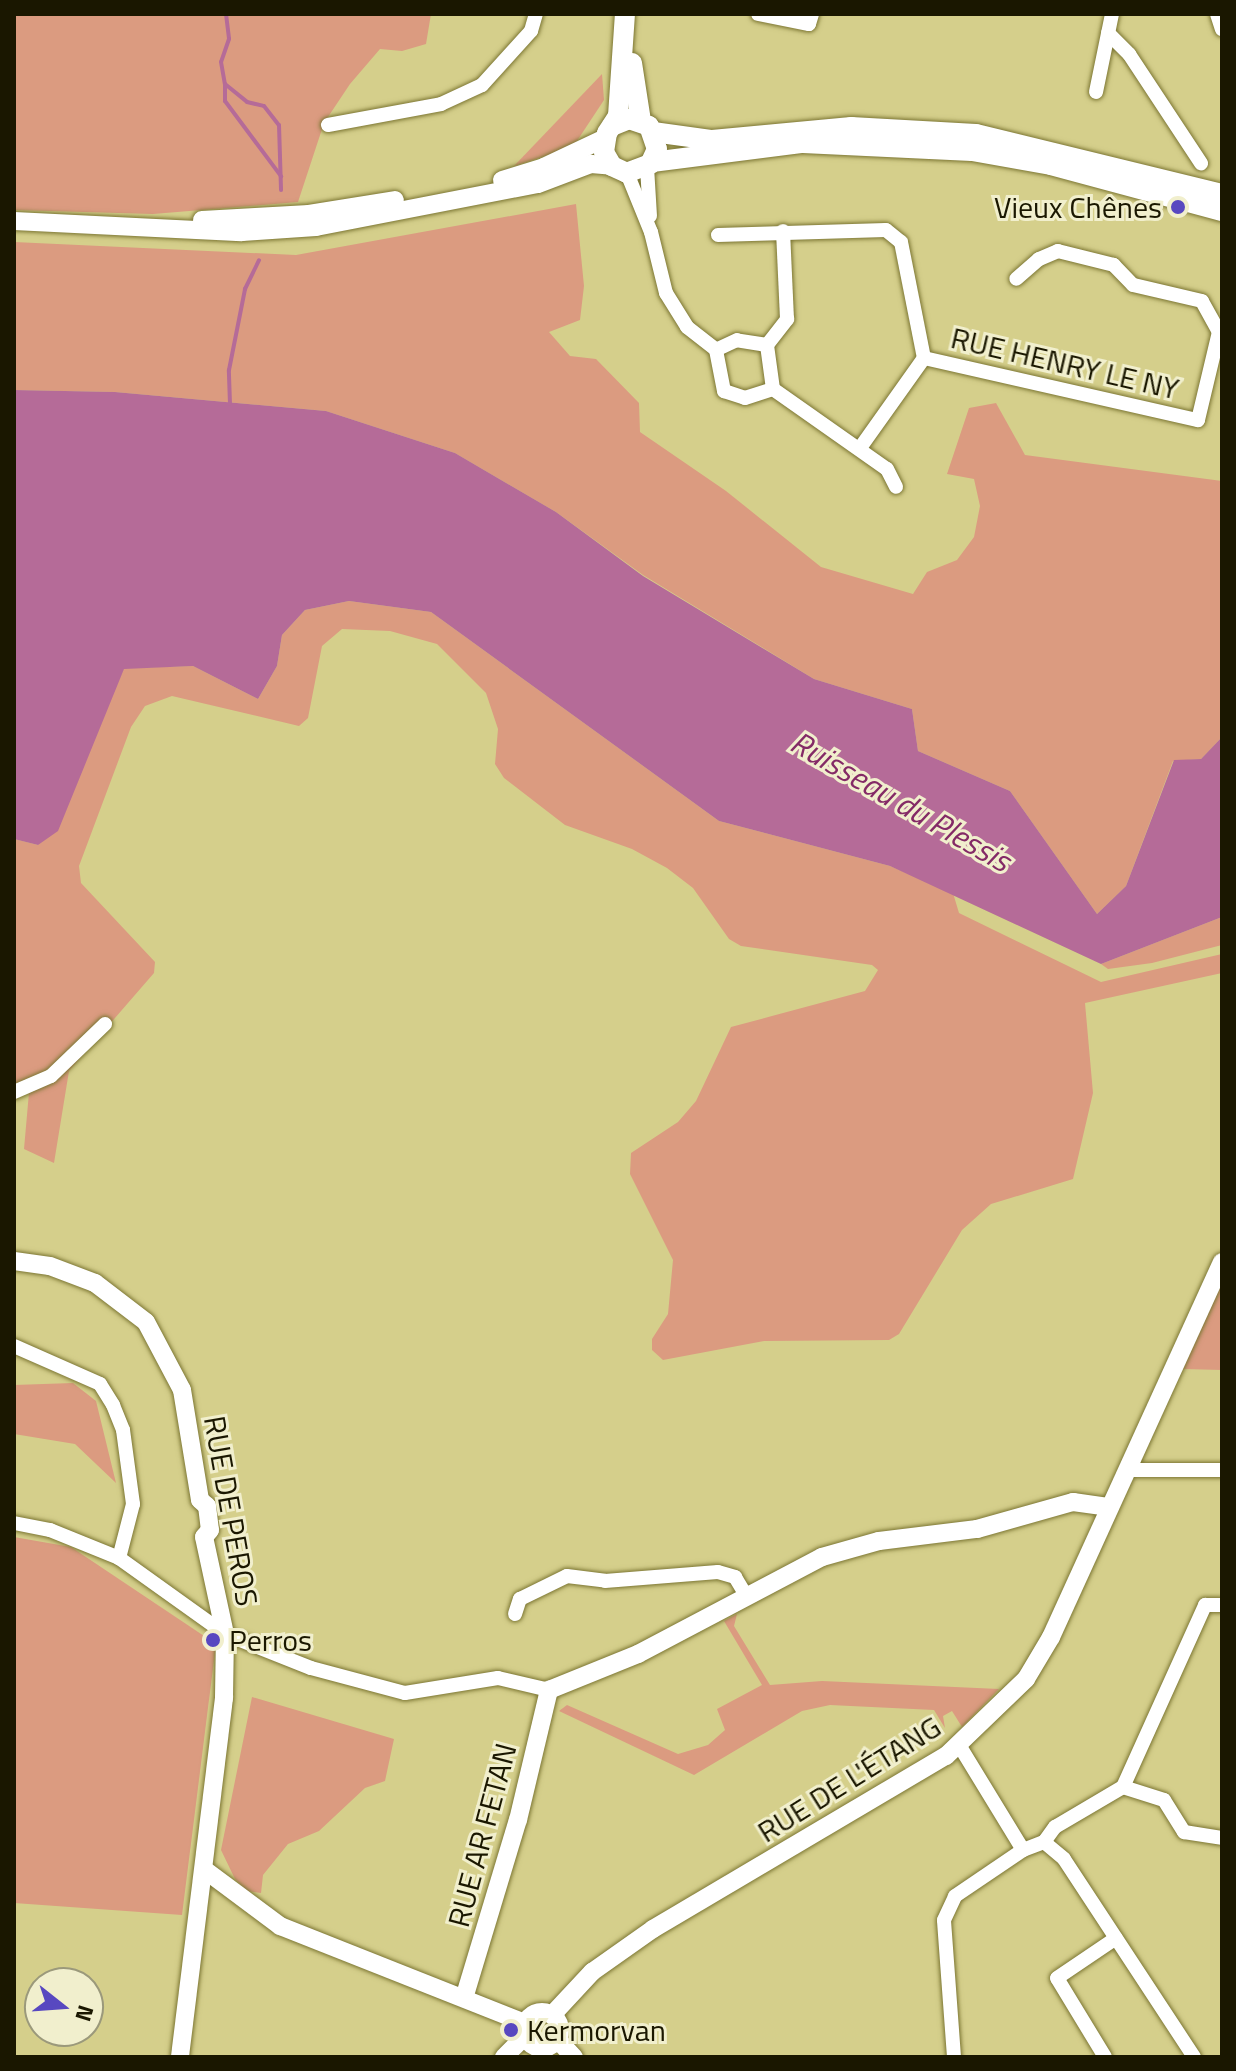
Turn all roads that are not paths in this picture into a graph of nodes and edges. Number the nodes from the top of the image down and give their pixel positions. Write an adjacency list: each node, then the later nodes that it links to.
1 (536, 14): 11 (street)
2 (625, 14): 13 (main road)
3 (637, 14): 12 (main road)
4 (758, 14): 5 (street)
5 (812, 14)
6 (1112, 14): 9 (street)
7 (1217, 14): 8 (street)
8 (1222, 29)
9 (1108, 33): 10 (street); 14 (street)
10 (1096, 92)
11 (328, 125)
12 (647, 127): 13 (main road); 15 (main road); 17 (main road)
13 (609, 132): 16 (main road); 20 (street)
14 (1201, 163)
15 (650, 164): 16 (main road); 18 (main road); 22 (street)
16 (619, 170): 20 (street); 22 (street)
17 (1222, 194)
18 (1222, 211)
19 (14, 221): 20 (street)
20 (111, 226)
21 (783, 231): 23 (street); 25 (street); 27 (street)
22 (651, 232): 26 (street)
23 (718, 235)
24 (1016, 279): 27 (street, RUE HENRY LE NY)
25 (767, 345): 26 (street); 28 (street)
26 (716, 350): 28 (street)
27 (924, 358): 29 (street)
28 (773, 389): 29 (street)
29 (860, 448): 30 (street)
30 (896, 487)
31 (105, 1024): 32 (street)
32 (14, 1092)
33 (14, 1261): 44 (street, RUE DE PEROS)
34 (1222, 1262): 36 (street, RUE DE L'ÉTANG)
35 (14, 1346): 40 (street)
36 (1128, 1470): 37 (street); 38 (street, RUE DE L'ÉTANG)
37 (1222, 1470)
38 (1110, 1507): 41 (street); 46 (street, RUE DE L'ÉTANG)
39 (14, 1523): 40 (street)
40 (119, 1558): 44 (street)
41 (746, 1595): 43 (street); 45 (street)
42 (1222, 1605): 47 (street)
43 (515, 1614)
44 (225, 1634): 45 (street); 51 (street, RUE DE PEROS)
45 (549, 1690): 53 (street, RUE AR FETAN)
46 (959, 1745): 50 (street); 54 (street, RUE DE L'ÉTANG)
47 (1123, 1787): 48 (street); 49 (street)
48 (1222, 1838)
49 (1044, 1842): 50 (street); 52 (street)
50 (1023, 1850): 60 (street)
51 (205, 1870): 53 (street); 57 (street, RUE DE PEROS)
52 (1116, 1938): 61 (street); 62 (street)
53 (465, 1995): 55 (street)
54 (552, 2015): 55 (street); 56 (street)
55 (525, 2030): 56 (street); 58 (street)
56 (557, 2039): 59 (street)
57 (180, 2057)
58 (504, 2057)
59 (574, 2057)
60 (954, 2057)
61 (1105, 2057)
62 (1194, 2057)

